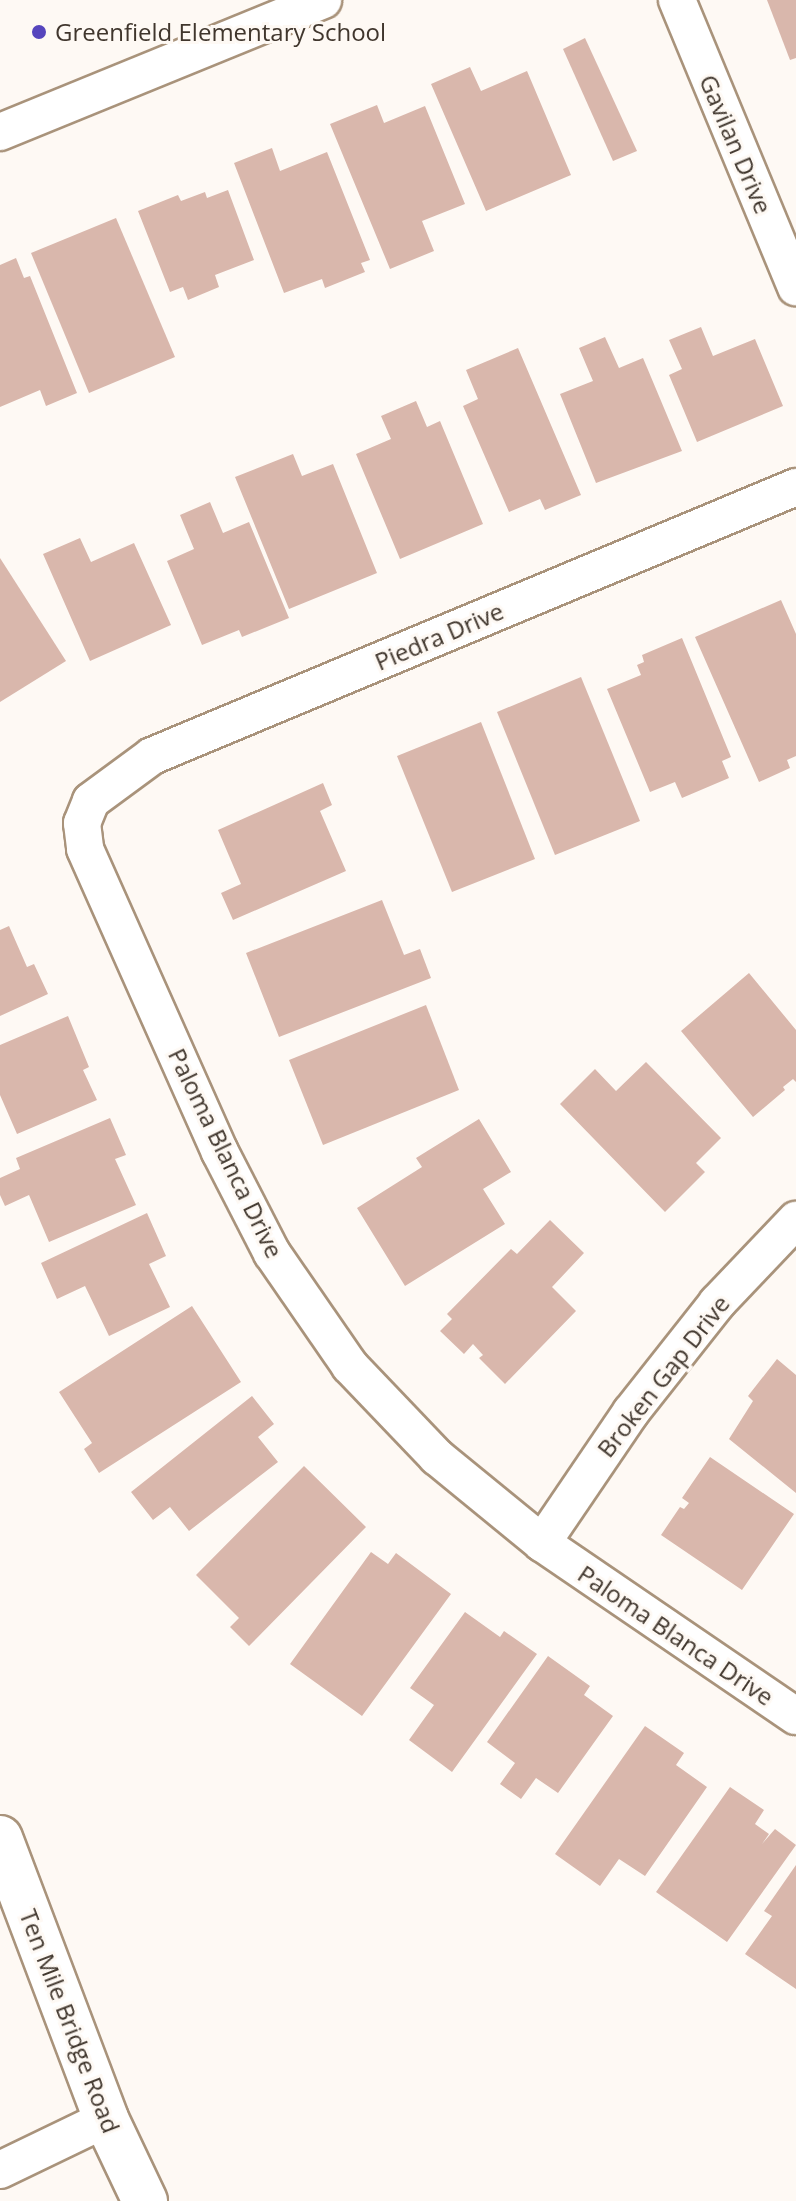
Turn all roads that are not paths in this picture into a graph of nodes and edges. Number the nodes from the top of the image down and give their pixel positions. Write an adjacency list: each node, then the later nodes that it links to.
1 (323, 0): 3 (street)
2 (677, 0): 4 (street, Gavilan Drive)
3 (0, 132)
4 (796, 287)
5 (796, 487): 6 (street, Piedra Drive)
6 (91, 801): 8 (street, Paloma Blanca Drive)
7 (796, 1220): 8 (street, Broken Gap Drive)
8 (542, 1543): 9 (street, Paloma Blanca Drive)
9 (796, 1716)
10 (0, 1838): 11 (street, Ten Mile Bridge Road)
11 (106, 2119): 12 (street); 13 (street, Ten Mile Bridge Road)
12 (0, 2170)
13 (145, 2201)

